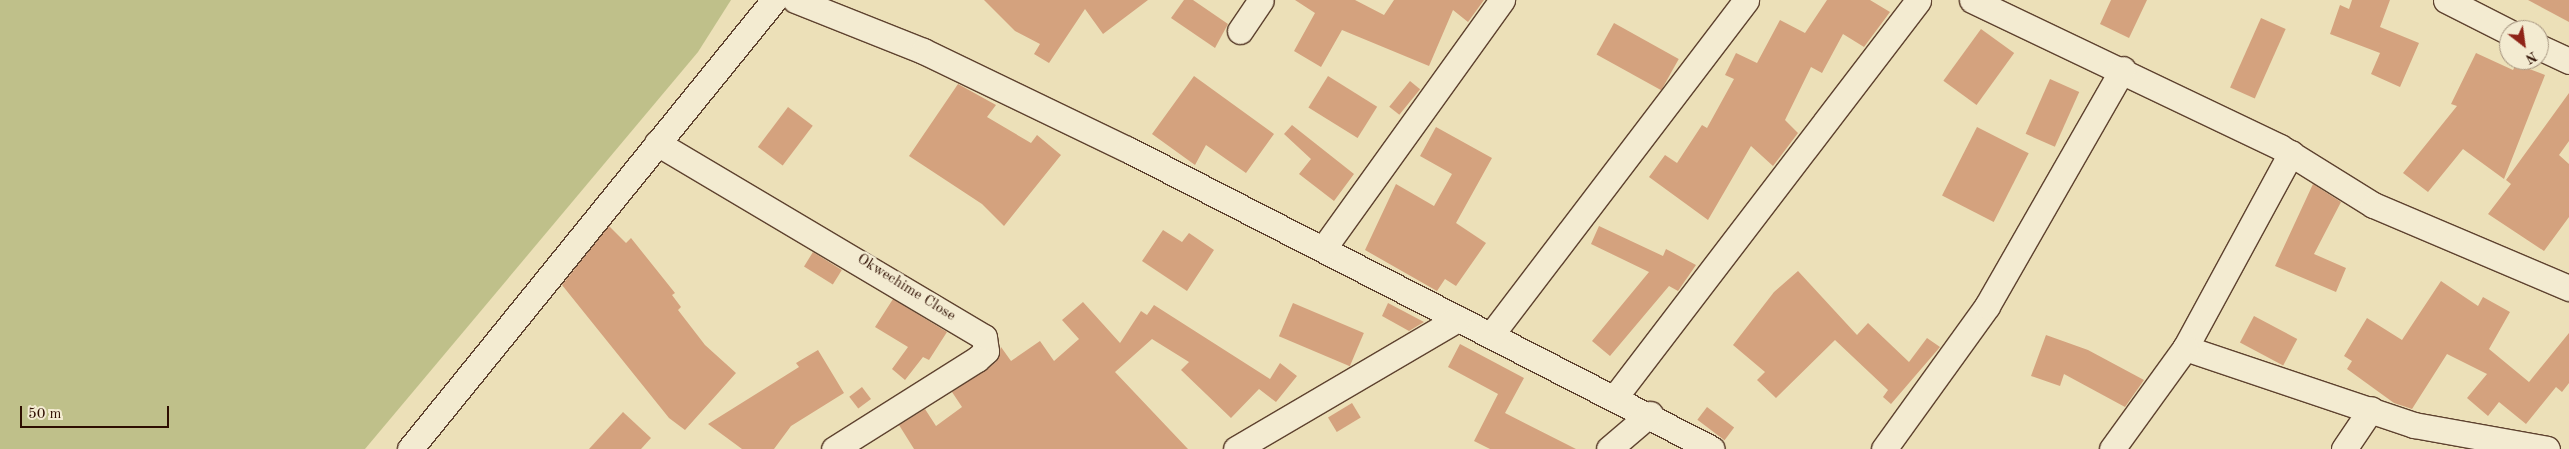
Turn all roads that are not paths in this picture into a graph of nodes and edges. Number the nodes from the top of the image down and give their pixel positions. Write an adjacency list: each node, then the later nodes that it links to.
1 (774, 0): 14 (street)
2 (795, 0): 16 (street)
3 (1261, 0): 10 (street)
4 (1502, 0): 16 (street)
5 (1746, 0): 19 (street)
6 (1918, 0): 21 (street)
7 (1972, 0): 13 (street)
8 (2446, 0): 9 (street)
9 (2499, 27)
10 (1240, 31)
11 (2549, 52): 12 (street)
12 (2569, 61)
13 (2123, 69): 15 (street); 29 (street)
14 (657, 143): 24 (street); 25 (street, Okwechime Close)
15 (2291, 154): 17 (street); 20 (street)
16 (1322, 249): 18 (street)
17 (2569, 288)
18 (1458, 319): 19 (street); 26 (street)
19 (1491, 335): 21 (street)
20 (2185, 348): 22 (street); 30 (street)
21 (1615, 397): 23 (street)
22 (2371, 409): 31 (street); 32 (street)
23 (1650, 414): 27 (street); 28 (street)
24 (410, 449)
25 (834, 449)
26 (1236, 449)
27 (1609, 449)
28 (1712, 449)
29 (1884, 449)
30 (2112, 449)
31 (2344, 449)
32 (2547, 449)

